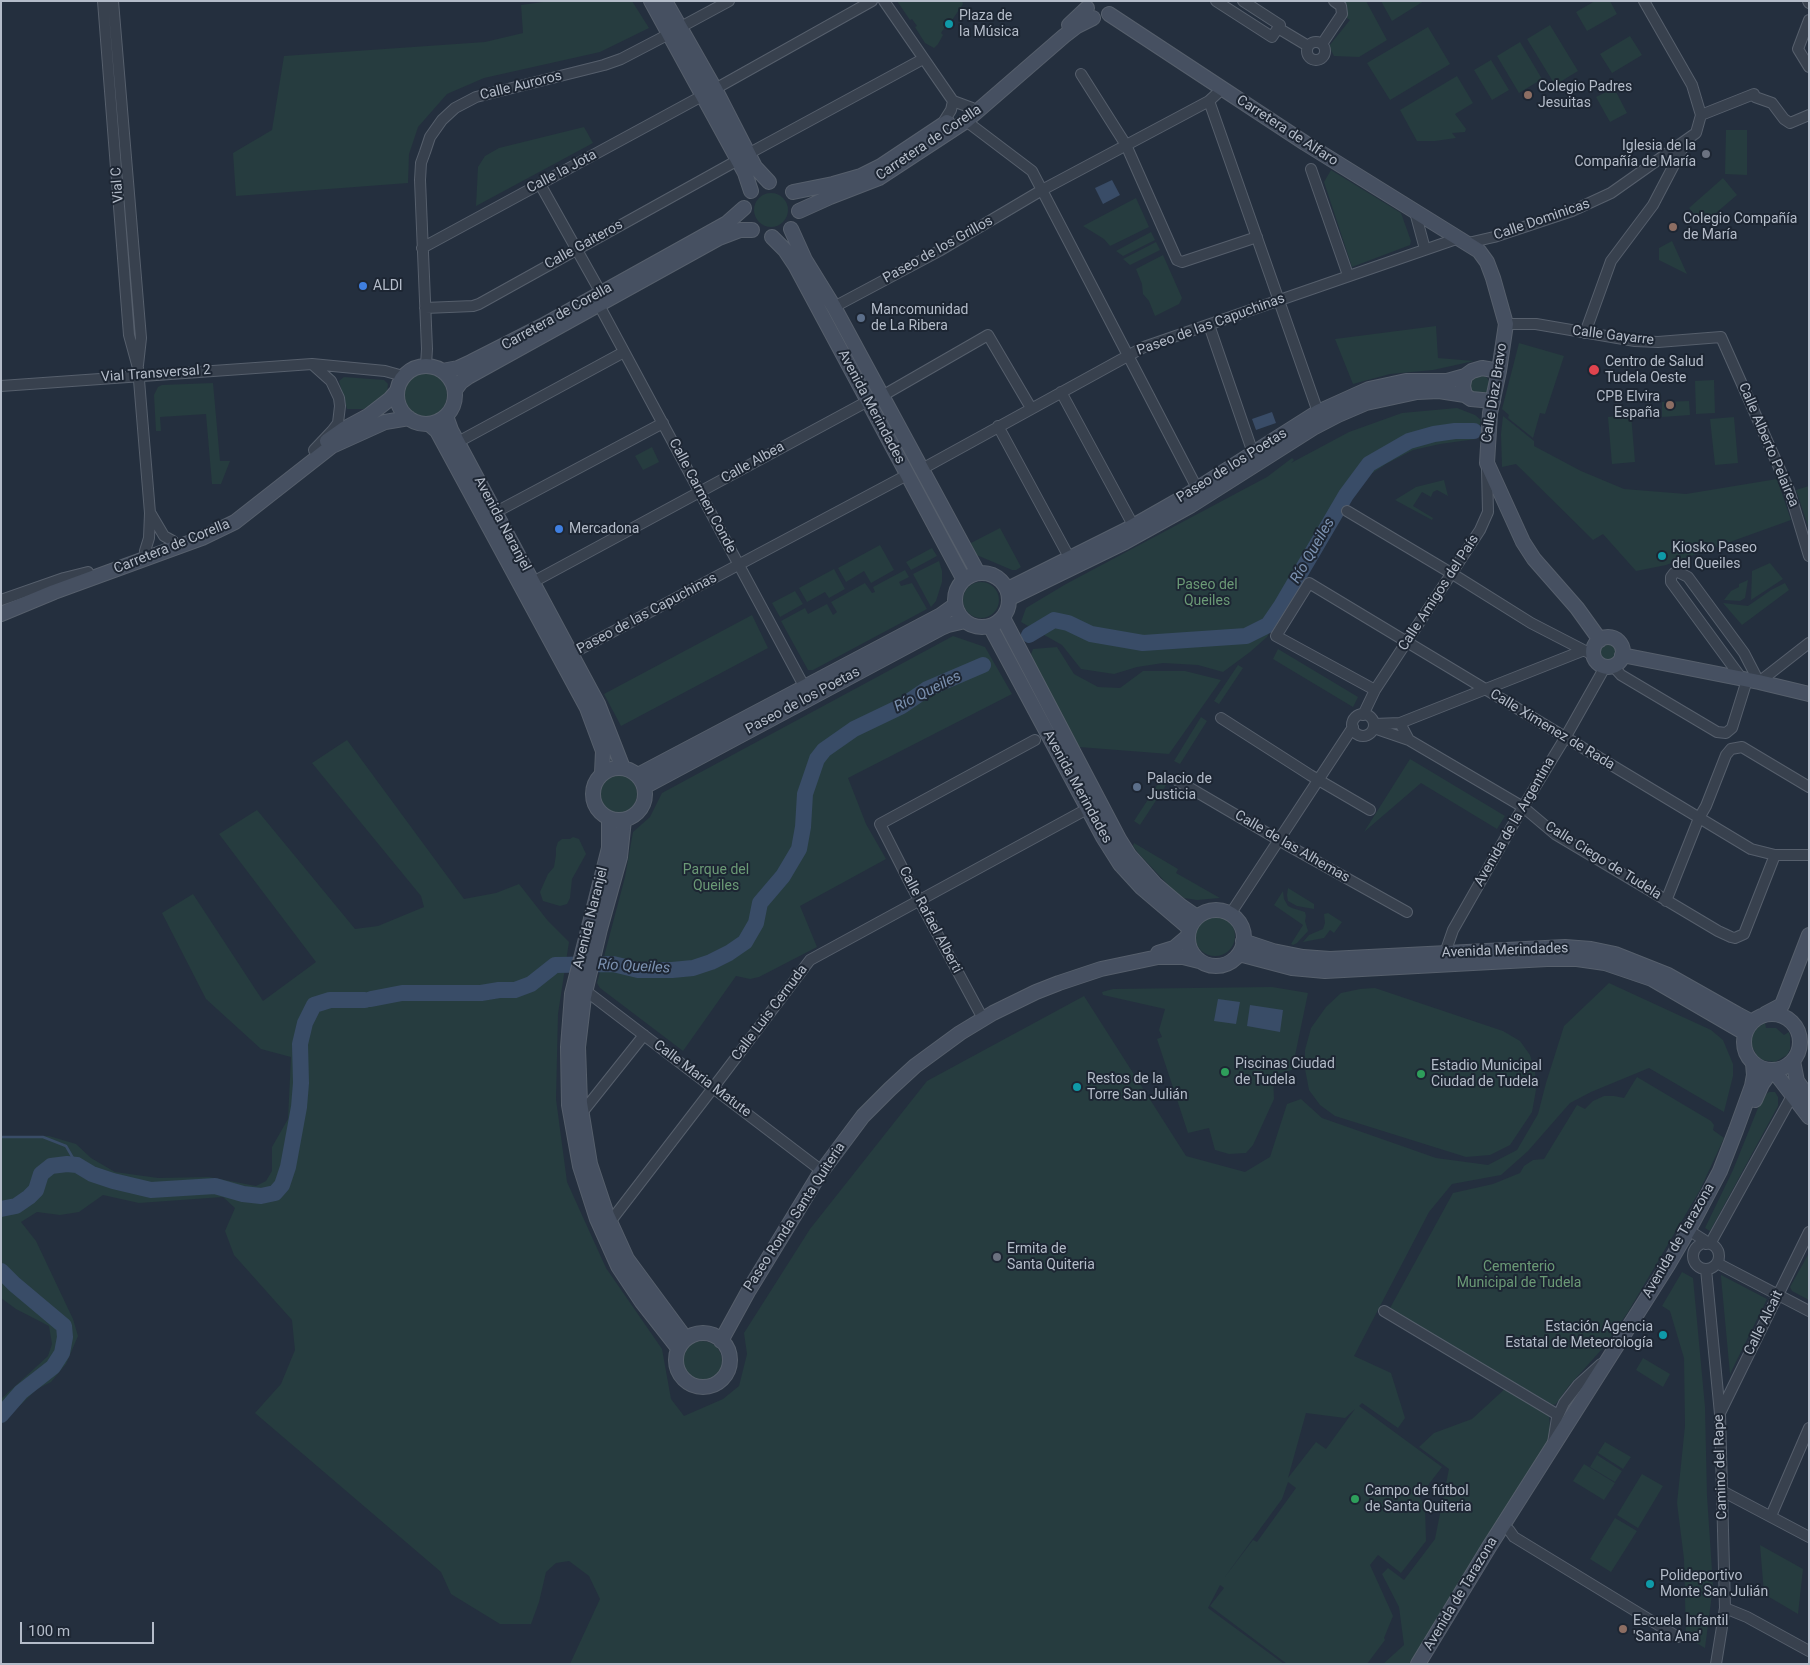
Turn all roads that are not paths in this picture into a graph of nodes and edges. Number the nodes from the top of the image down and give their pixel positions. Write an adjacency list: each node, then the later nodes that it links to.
1 (103, 1): 67 (street, Vial C)
2 (113, 1): 67 (street, Vial C)
3 (651, 1): 16 (street)
4 (665, 1): 16 (street)
5 (729, 1): 16 (street, Calle Auroros)
6 (872, 1): 22 (street)
7 (884, 1): 19 (street)
8 (1216, 1): 15 (street)
9 (1243, 1): 15 (street)
10 (1334, 1): 17 (street)
11 (1644, 1): 28 (street)
12 (1109, 8): 13 (street); 23 (street, Carretera de Alfaro)
13 (1089, 9): 27 (street, Carretera de Corella); 30 (street, Carretera de Corella)
14 (1809, 20): 20 (street)
15 (1278, 28): 18 (street)
16 (674, 31): 22 (street); 24 (street); 49 (street, Calle Auroros)
17 (1322, 44): 18 (street); 18 (street)
18 (1308, 46)
19 (923, 59): 25 (street); 34 (street, Calle Gaiteros)
20 (1809, 67)
21 (1081, 74): 33 (street)
22 (715, 89): 34 (street)
23 (1222, 89): 26 (street, Paseo de los Grillos); 43 (street, Carretera de Alfaro)
24 (702, 96): 34 (street); 37 (street, Calle la Jota)
25 (953, 101): 27 (street); 31 (street)
26 (1209, 101): 33 (street, Paseo de los Grillos); 47 (street)
27 (972, 108): 31 (street, Carretera de Corella)
28 (1701, 115): 29 (street); 32 (street, Calle Dominicas)
29 (1804, 117)
30 (966, 121): 38 (street); 42 (street, Carretera de Corella)
31 (941, 126): 40 (street, Carretera de Corella)
32 (1688, 139): 48 (street, Calle Dominicas); 59 (street)
33 (1126, 145): 38 (street, Paseo de los Grillos); 47 (street)
34 (743, 157): 36 (street); 39 (street); 50 (street, Calle Gaiteros)
35 (1311, 169): 52 (street)
36 (769, 182): 39 (street); 40 (street)
37 (540, 184): 49 (street, Calle la Jota); 50 (street, Calle Carmen Conde)
38 (1042, 190): 56 (street, Paseo de los Grillos); 62 (street)
39 (751, 191): 41 (street)
40 (794, 192): 42 (street)
41 (744, 208): 45 (street); 53 (street, Carretera de Corella)
42 (799, 211): 44 (street)
43 (1415, 212): 48 (street, Carretera de Alfaro); 51 (street)
44 (792, 229): 46 (street); 56 (street, Avenida Merindades)
45 (752, 230): 46 (street); 53 (street, Carretera de Corella)
46 (772, 237): 76 (street, Avenida Merindades)
47 (1257, 237): 54 (street)
48 (1463, 240): 51 (street, Paseo de las Capuchinas); 57 (street, Calle Diaz Bravo)
49 (422, 248): 55 (street, Calle Auroros)
50 (576, 249): 53 (street, Calle Carmen Conde); 55 (street, Calle Gaiteros)
51 (1426, 249): 52 (street, Paseo de las Capuchinas)
52 (1348, 276): 54 (street, Paseo de las Capuchinas)
53 (600, 299): 61 (street, Calle Carmen Conde); 65 (street, Carretera de Corella); 71 (street, Carretera de Corella)
54 (1280, 300): 58 (street, Paseo de las Capuchinas); 79 (street)
55 (425, 308): 64 (street, Calle Auroros)
56 (834, 308): 75 (street, Avenida Merindades)
57 (1506, 324): 59 (street, Calle Gayarre); 66 (street, Calle Diaz Bravo)
58 (1209, 325): 62 (street, Paseo de las Capuchinas); 87 (street)
59 (1585, 333): 60 (street, Calle Gayarre)
60 (1722, 337): 99 (street, Calle Alberto Pelairea)
61 (624, 352): 82 (street, Calle Carmen Conde); 85 (street)
62 (1128, 355): 73 (street, Paseo de las Capuchinas); 91 (street)
63 (312, 364): 67 (street, Vial Transversal 2); 68 (street, Vial Transversal 2); 86 (street)
64 (426, 365): 65 (street); 68 (street)
65 (442, 371): 71 (street)
66 (1500, 371): 69 (street, Paseo de los Poetas); 77 (street, Calle Diaz Bravo)
67 (138, 372): 70 (street, Vial Transversal 2); 95 (street, Vial C)
68 (403, 376): 72 (street)
69 (1465, 376): 74 (street); 79 (street, Paseo de los Poetas)
70 (1, 386)
71 (455, 390): 80 (street)
72 (397, 391): 81 (street); 86 (street, Carretera de Corella)
73 (1061, 392): 78 (street, Paseo de las Capuchinas); 96 (street)
74 (1465, 395): 77 (street, Paseo de los Poetas); 107 (street, Paseo de los Poetas)
75 (882, 396): 78 (street); 89 (street, Avenida Merindades)
76 (868, 401): 90 (street, Avenida Merindades); 92 (street, Calle Albea)
77 (1493, 401): 88 (street, Calle Diaz Bravo)
78 (1031, 408): 84 (street, Paseo de las Capuchinas)
79 (1318, 412): 87 (street, Paseo de los Poetas)
80 (446, 416): 83 (street); 85 (street, Avenida Naranjel)
81 (409, 418): 83 (street); 111 (street, Carretera de Corella)
82 (663, 422): 92 (street, Calle Carmen Conde); 93 (street)
83 (429, 424): 136 (street, Avenida Naranjel)
84 (998, 426): 89 (street, Paseo de las Capuchinas); 100 (street)
85 (458, 442): 93 (street, Avenida Naranjel)
86 (314, 450): 97 (street, Carretera de Corella)
87 (1253, 453): 91 (street, Paseo de los Poetas)
88 (1486, 463): 104 (street, Calle Amigos del País); 115 (street, Calle Diaz Bravo)
89 (922, 469): 103 (street, Avenida Merindades)
90 (907, 475): 101 (street, Paseo de las Capuchinas); 105 (street, Avenida Merindades)
91 (1197, 488): 96 (street, Paseo de los Poetas)
92 (700, 492): 101 (street, Calle Carmen Conde); 106 (street, Calle Albea)
93 (496, 512): 106 (street, Avenida Naranjel)
94 (1347, 512): 104 (street)
95 (150, 513): 97 (street); 98 (street, Vial C)
96 (1133, 525): 100 (street, Paseo de los Poetas)
97 (173, 541): 98 (street, Carretera de Corella)
98 (145, 551): 102 (street, Carretera de Corella)
99 (1809, 556)
100 (1069, 558): 107 (street, Paseo de los Poetas)
101 (739, 565): 119 (street, Paseo de las Capuchinas); 123 (street, Calle Carmen Conde)
102 (88, 572): 108 (street, Carretera de Corella); 110 (street, Carretera de Corella)
103 (978, 573): 105 (street); 107 (street)
104 (1451, 573): 116 (street, Calle Amigos del País); 118 (street)
105 (964, 580): 109 (street)
106 (533, 582): 119 (street, Avenida Naranjel)
107 (1009, 594): 112 (street)
108 (1, 600)
109 (955, 605): 113 (street); 123 (street, Paseo de los Poetas)
110 (1, 606)
111 (1, 614)
112 (1003, 618): 114 (street); 154 (street, Avenida Merindades)
113 (965, 621): 114 (street); 139 (street, Paseo de los Poetas)
114 (990, 626): 142 (street, Avenida Merindades)
115 (1600, 640): 118 (street); 120 (street)
116 (1406, 642): 124 (street, Calle Ximenez de Rada); 125 (street, Calle Amigos del País); 125 (street, Calle Ximenez de Rada)
117 (1809, 643): 122 (street)
118 (1588, 653): 121 (street); 124 (street)
119 (571, 654): 135 (street, Avenida Naranjel)
120 (1622, 655): 121 (street); 122 (street)
121 (1609, 666): 122 (street); 132 (street, Avenida de la Argentina)
122 (1749, 680): 122 (street); 126 (street)
123 (804, 686): 139 (street, Paseo de los Poetas)
124 (1485, 689): 129 (street); 132 (street, Calle Ximenez de Rada)
125 (1375, 690): 127 (street, Calle Amigos del País)
126 (1809, 694)
127 (1362, 715): 130 (street); 131 (street)
128 (1221, 718): 138 (street)
129 (1400, 723): 130 (street); 134 (street, Calle Ciego de Tudela)
130 (1374, 726): 131 (street); 134 (street)
131 (1353, 727): 138 (street)
132 (1565, 738): 141 (street, Avenida de la Argentina); 145 (street, Calle Ximenez de Rada)
133 (1036, 740): 150 (street, Calle Rafael Alberti)
134 (1410, 740): 141 (street, Calle Ciego de Tudela)
135 (623, 768): 136 (street); 139 (street)
136 (602, 773): 144 (street)
137 (1178, 780): 147 (street, Calle de las Alhemas)
138 (1319, 780): 143 (street); 147 (street)
139 (641, 781): 146 (street)
140 (1809, 787): 145 (street)
141 (1523, 806): 151 (street, Calle Ciego de Tudela); 158 (street, Avenida de la Argentina)
142 (1087, 809): 150 (street, Calle Luis Cernuda); 154 (street, Avenida Merindades)
143 (1370, 810)
144 (609, 818): 146 (street); 156 (street, Avenida Naranjel)
145 (1699, 818): 148 (street, Calle Ximenez de Rada); 151 (street)
146 (624, 820): 156 (street, Avenida Naranjel)
147 (1280, 841): 152 (street, Calle de las Alhemas); 153 (street)
148 (1775, 855): 149 (street, Calle Ximenez de Rada); 151 (street, Calle Ciego de Tudela)
149 (1807, 857)
150 (918, 900): 162 (street, Calle Rafael Alberti); 169 (street, Calle Luis Cernuda)
151 (1666, 901)
152 (1407, 912)
153 (1230, 913): 154 (street); 157 (street)
154 (1191, 928): 160 (street); 162 (street, Paseo Ronda Santa Quiteria)
155 (1809, 936): 163 (street)
156 (590, 945): 161 (street, Avenida Naranjel)
157 (1241, 947): 158 (street, Avenida Merindades); 160 (street); 163 (street, Avenida Merindades)
158 (1444, 954): 163 (street, Avenida Merindades)
159 (1809, 954): 164 (street)
160 (1199, 961): 186 (street, Paseo Ronda Santa Quiteria)
161 (579, 993): 165 (street, Calle Maria Matute); 172 (street, Avenida Naranjel); 187 (street, Avenida Naranjel)
162 (980, 1015): 174 (street, Paseo Ronda Santa Quiteria)
163 (1754, 1023): 164 (street); 167 (street)
164 (1796, 1026): 166 (street)
165 (644, 1035): 169 (street, Calle Maria Matute); 172 (street)
166 (1793, 1061): 168 (street); 171 (street)
167 (1753, 1063): 168 (street); 188 (street, Avenida de Tarazona)
168 (1772, 1070): 170 (street); 177 (street, Avenida de Tarazona)
169 (713, 1088): 174 (street, Calle Maria Matute); 175 (street, Calle Luis Cernuda)
170 (1792, 1096): 173 (street); 178 (street)
171 (1809, 1098)
172 (582, 1114): 175 (street, Avenida Naranjel)
173 (1809, 1117)
174 (818, 1168): 186 (street, Paseo Ronda Santa Quiteria)
175 (610, 1222): 187 (street, Avenida Naranjel)
176 (1809, 1232): 183 (street, Calle Alcait)
177 (1693, 1234): 178 (street, Avenida de Tarazona); 179 (street, Avenida de Tarazona)
178 (1708, 1244): 180 (street, Avenida de Tarazona); 181 (street, Avenida de Tarazona)
179 (1680, 1258): 181 (street, Avenida de Tarazona); 195 (street, Avenida de Tarazona)
180 (1717, 1263): 182 (street); 183 (street)
181 (1696, 1264): 182 (street, Avenida de Tarazona)
182 (1706, 1269): 189 (street, Camino del Rape)
183 (1778, 1294): 185 (street); 189 (street, Calle Alcait)
184 (1384, 1311): 190 (street)
185 (1809, 1312)
186 (718, 1339): 187 (street); 187 (street)
187 (682, 1344)
188 (1609, 1357): 190 (street, Avenida de Tarazona); 192 (street, Avenida de Tarazona)
189 (1720, 1414): 193 (street, Camino del Rape)
190 (1558, 1415): 192 (street, Avenida de Tarazona)
191 (1809, 1428): 194 (street)
192 (1552, 1447): 200 (street, Avenida de Tarazona)
193 (1722, 1491): 194 (street); 197 (street, Camino del Rape)
194 (1770, 1516): 196 (street)
195 (1509, 1530): 198 (street, Avenida de Tarazona); 201 (street, Avenida de Tarazona)
196 (1809, 1537)
197 (1725, 1608): 199 (street); 202 (street, Camino del Rape)
198 (1678, 1637)
199 (1809, 1651)
200 (1418, 1664)
201 (1426, 1664)
202 (1716, 1664)

